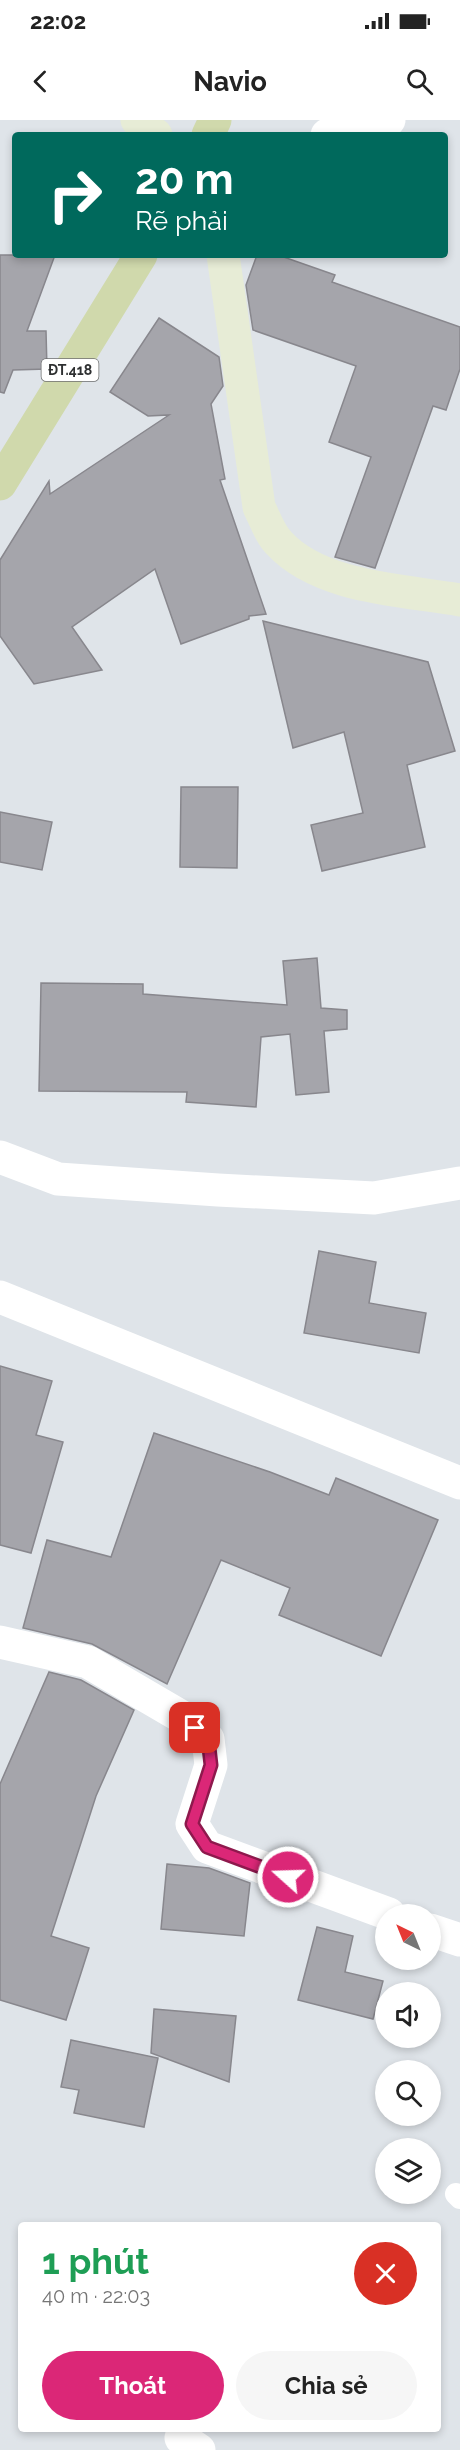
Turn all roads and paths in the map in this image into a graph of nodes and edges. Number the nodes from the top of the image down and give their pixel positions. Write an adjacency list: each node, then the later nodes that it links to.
1 (137, 120): 3 (street)
2 (388, 120): 4 (street)
3 (152, 132)
4 (339, 132)
5 (139, 258): 7 (main road, ĐT.418)
6 (223, 258): 8 (street)
7 (0, 484)
8 (460, 600)
9 (0, 1157): 10 (street)
10 (460, 1183)
11 (0, 1297): 12 (street)
12 (460, 1483)
13 (0, 1642): 14 (street)
14 (375, 1909)
15 (441, 1933): 16 (street)
16 (460, 1940)

